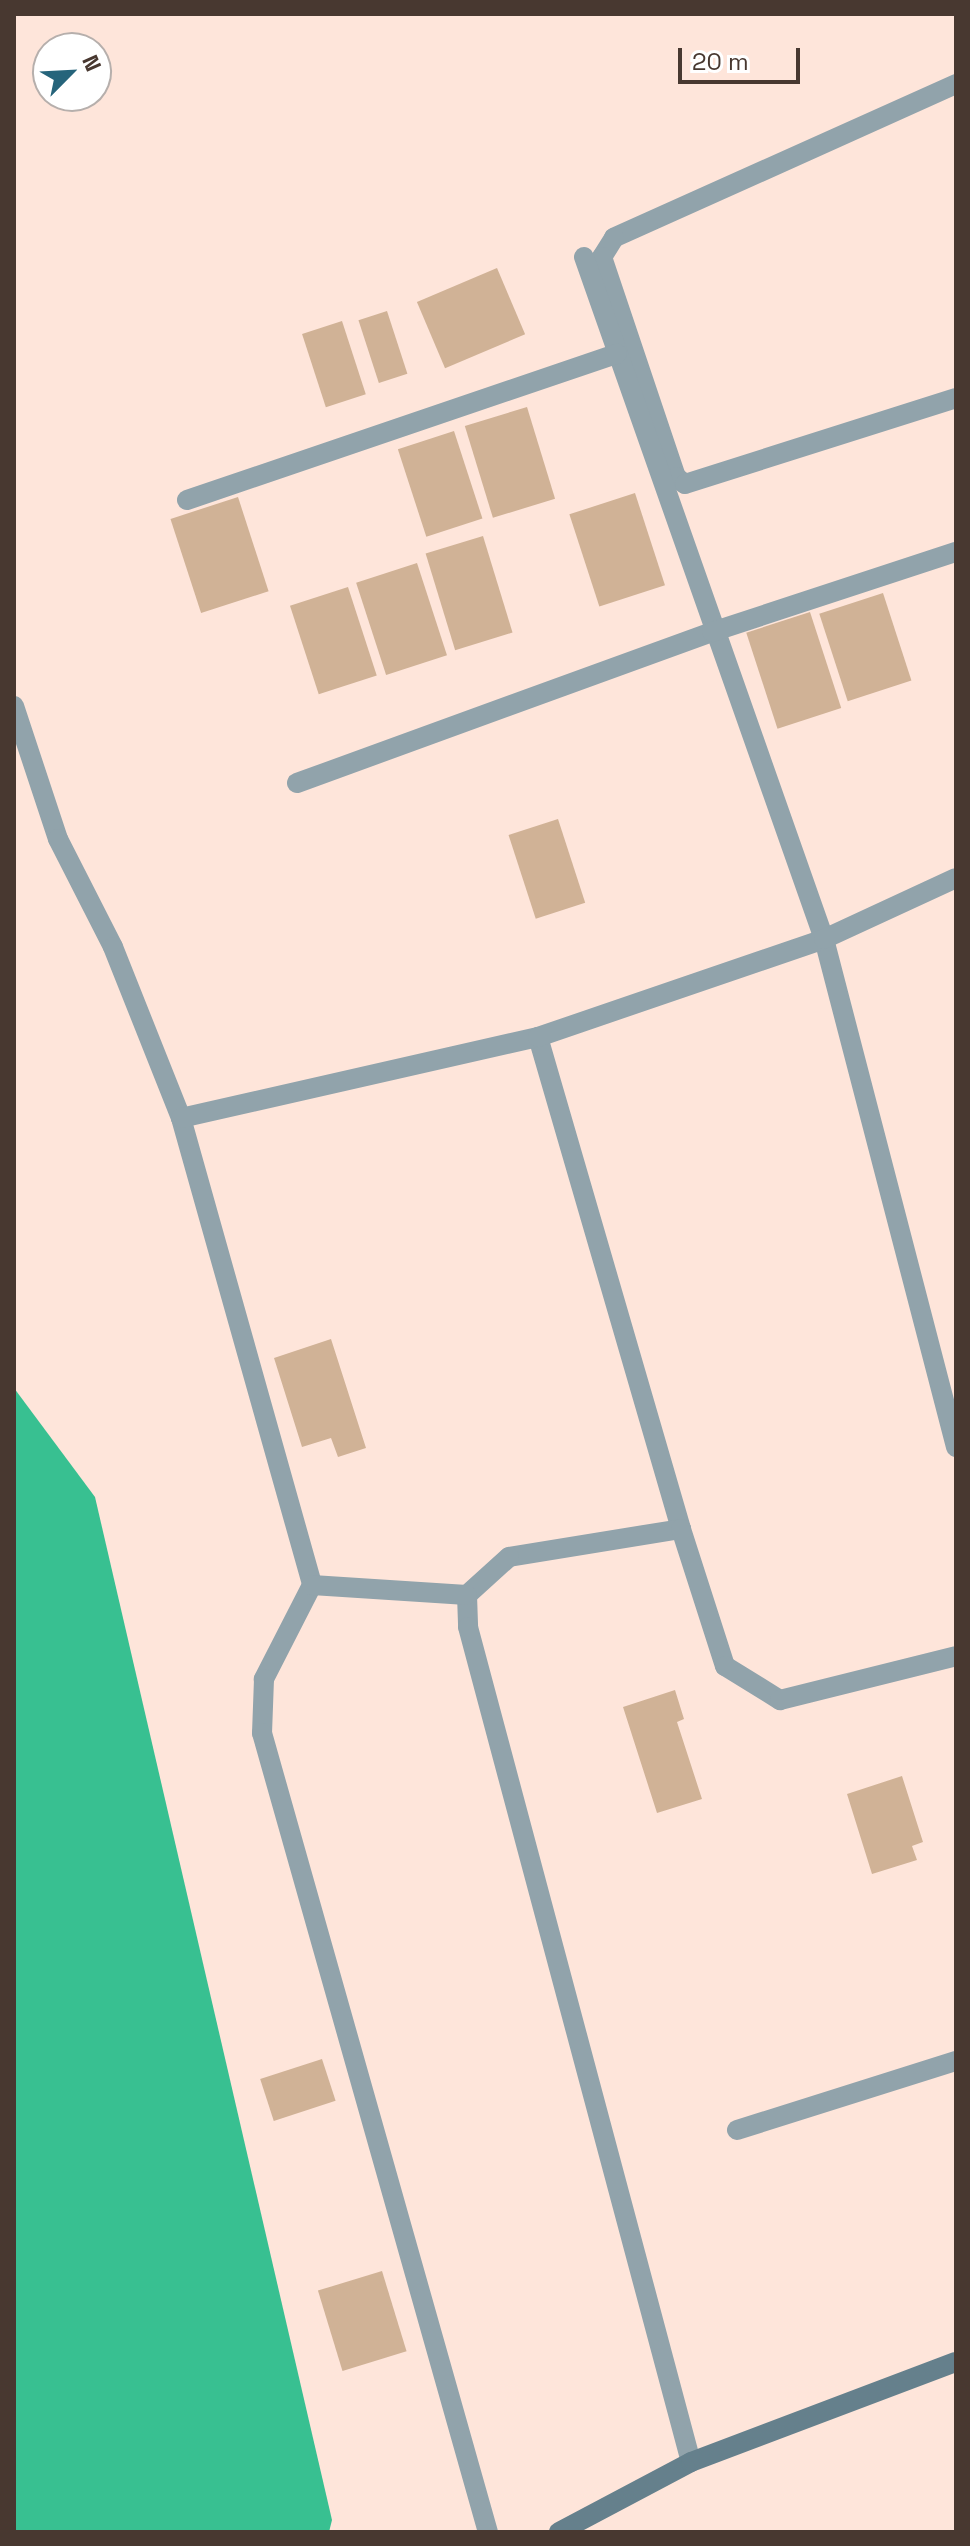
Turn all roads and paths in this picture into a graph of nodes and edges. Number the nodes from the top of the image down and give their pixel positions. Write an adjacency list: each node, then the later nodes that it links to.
1 (956, 84): 4 (street)
2 (584, 257): 3 (street)
3 (617, 354): 5 (street); 7 (street)
4 (956, 398)
5 (187, 500)
6 (956, 552): 7 (street)
7 (712, 632): 9 (street); 11 (street)
8 (14, 706): 13 (street)
9 (297, 783)
10 (956, 878): 11 (street)
11 (824, 939): 12 (street); 14 (street)
12 (538, 1037): 13 (street); 15 (street)
13 (181, 1118): 16 (street)
14 (956, 1447)
15 (681, 1529): 17 (street); 18 (street)
16 (312, 1585): 17 (street); 23 (street)
17 (467, 1595): 22 (street)
18 (956, 1656)
19 (956, 2061): 20 (street)
20 (737, 2130)
21 (956, 2362): 22 (street)
22 (691, 2462): 24 (street)
23 (488, 2532)
24 (559, 2532)

